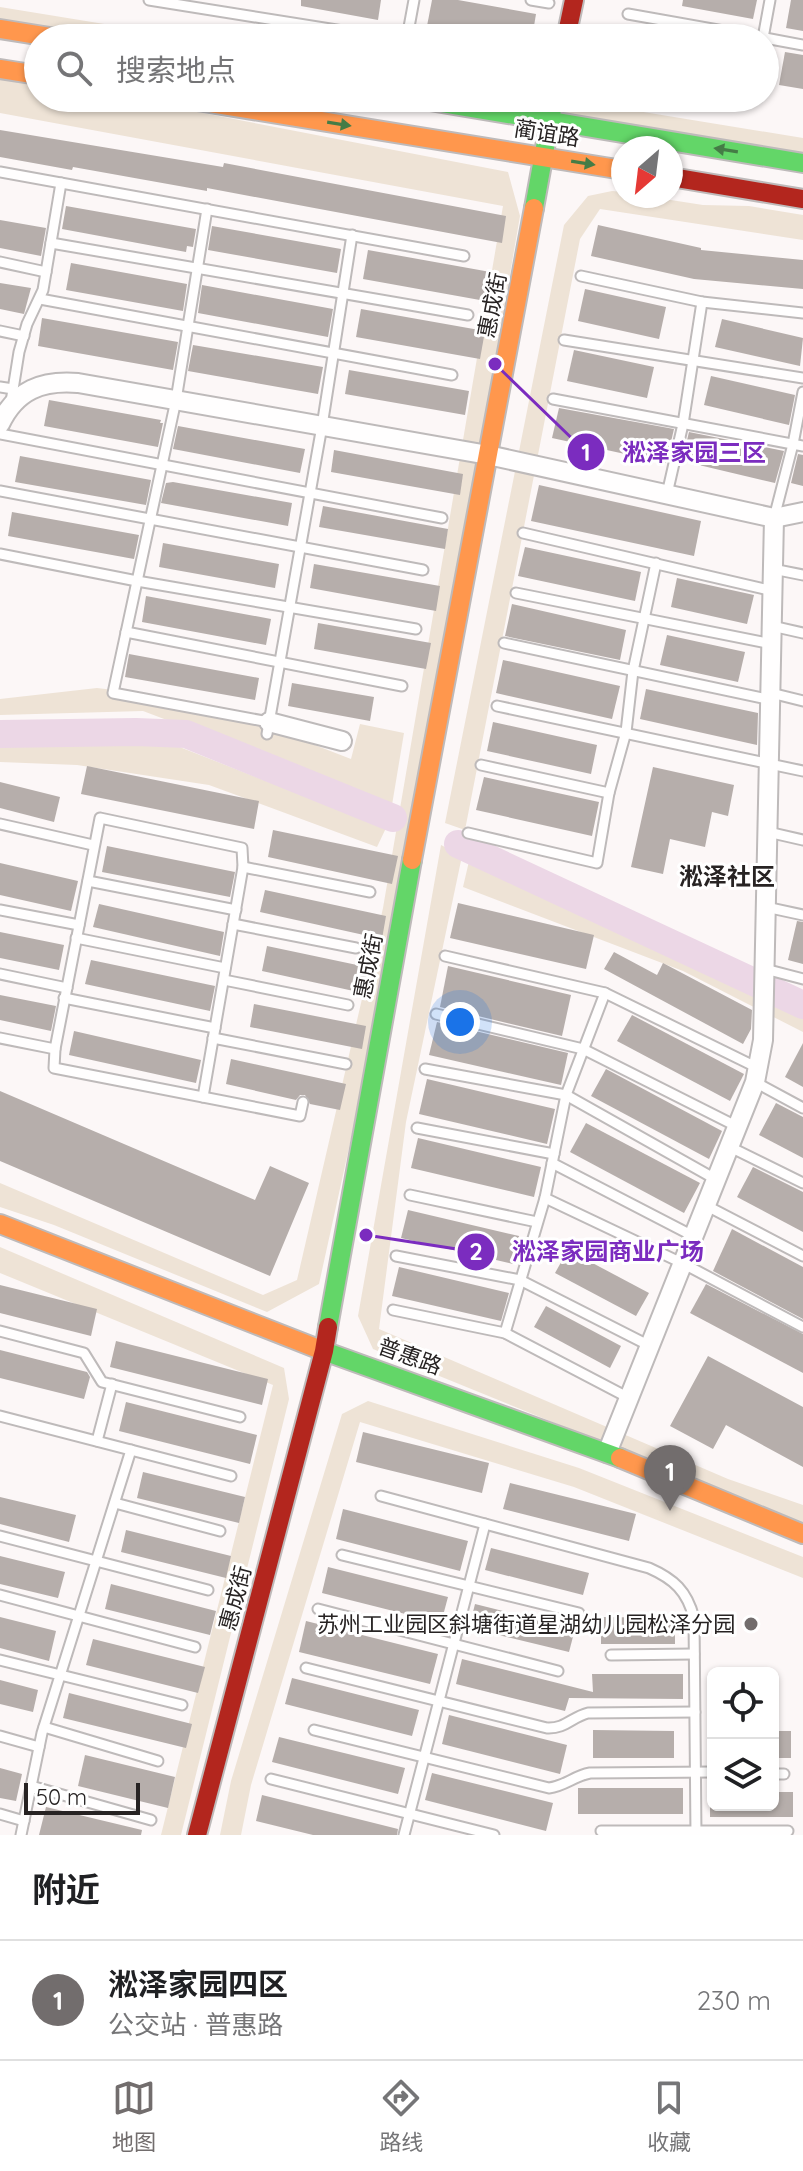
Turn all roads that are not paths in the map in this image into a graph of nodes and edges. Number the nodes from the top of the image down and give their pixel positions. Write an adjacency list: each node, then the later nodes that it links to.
1 (149, 0): 8 (lane)
2 (414, 0): 9 (lane)
3 (531, 0): 6 (lane)
4 (574, 0): 10 (main road)
5 (770, 0): 12 (lane)
6 (549, 3)
7 (628, 14): 11 (lane)
8 (299, 24)
9 (410, 24)
10 (569, 24)
11 (685, 24)
12 (766, 24)
13 (0, 29): 14 (main road)
14 (24, 33)
15 (779, 41): 16 (lane)
16 (803, 45)
17 (0, 69): 18 (main road)
18 (24, 73)
19 (266, 112): 23 (main road, 蔺谊路, one-way to 23)
20 (496, 112): 22 (main road, 蔺谊路)
21 (552, 112): 22 (main road, 惠成街)
22 (550, 121): 23 (main road, 惠成街); 24 (main road, 蔺谊路, one-way to 22)
23 (544, 157): 25 (main road, 蔺谊路, one-way to 25); 61 (main road, 惠成街)
24 (803, 163)
25 (611, 168)
26 (0, 172): 28 (lane)
27 (683, 179): 29 (main road)
28 (61, 183): 30 (lane); 32 (lane)
29 (803, 199)
30 (207, 209): 31 (lane); 35 (lane)
31 (352, 235): 33 (lane); 38 (lane)
32 (51, 243): 35 (lane); 36 (lane)
33 (464, 256)
34 (0, 262): 36 (lane)
35 (197, 269): 38 (lane); 43 (lane)
36 (46, 272): 39 (lane)
37 (581, 276): 40 (lane)
38 (343, 294): 42 (lane); 47 (lane)
39 (40, 299): 43 (lane); 45 (lane)
40 (702, 302): 41 (lane); 48 (lane)
41 (803, 313)
42 (468, 315)
43 (188, 326): 47 (lane); 55 (lane)
44 (0, 331): 45 (lane)
45 (24, 336): 53 (lane)
46 (564, 340): 48 (lane)
47 (333, 355): 49 (lane); 58 (lane)
48 (694, 361): 50 (lane); 57 (lane)
49 (452, 375)
50 (803, 378)
51 (0, 387): 53 (lane)
52 (803, 392): 60 (lane)
53 (12, 398): 55 (street); 56 (street)
54 (553, 399): 57 (lane)
55 (176, 400): 58 (street); 62 (lane)
56 (0, 424)
57 (683, 424): 60 (lane); 65 (lane)
58 (322, 426): 61 (street); 64 (lane)
59 (0, 434): 62 (lane)
60 (798, 445): 68 (lane)
61 (488, 455): 65 (street); 158 (main road, 惠成街)
62 (162, 465): 64 (lane); 69 (lane)
63 (0, 491): 69 (lane)
64 (310, 493): 67 (lane); 71 (lane)
65 (667, 494): 68 (street)
66 (803, 512): 68 (street)
67 (442, 518)
68 (774, 518): 74 (street)
69 (150, 519): 71 (lane); 77 (lane)
70 (523, 533): 73 (lane)
71 (301, 547): 75 (lane); 80 (lane)
72 (0, 554): 77 (lane)
73 (656, 563): 78 (lane); 81 (lane)
74 (773, 569): 76 (lane); 78 (street)
75 (423, 570)
76 (803, 575)
77 (137, 581): 80 (lane); 83 (lane)
78 (773, 591): 85 (street)
79 (516, 593): 81 (lane)
80 (290, 608): 82 (lane); 87 (lane)
81 (644, 619): 85 (lane); 88 (lane)
82 (416, 629)
83 (126, 632): 87 (lane); 93 (lane)
84 (803, 633): 85 (lane)
85 (772, 635): 90 (street)
86 (504, 643): 88 (lane)
87 (280, 664): 89 (lane); 93 (lane)
88 (633, 671): 90 (lane); 94 (lane)
89 (402, 686)
90 (771, 696): 91 (lane); 96 (street)
91 (803, 701)
92 (497, 706): 94 (lane)
93 (268, 728): 95 (street)
94 (626, 732): 96 (lane); 99 (lane)
95 (342, 741)
96 (770, 763): 98 (lane); 101 (street)
97 (481, 765): 99 (lane)
98 (803, 771)
99 (609, 793): 102 (lane)
100 (0, 824): 104 (lane)
101 (768, 832): 103 (lane); 108 (street)
102 (468, 833)
103 (803, 840)
104 (93, 845): 105 (lane); 106 (lane)
105 (243, 867): 107 (lane); 110 (lane)
106 (88, 881): 110 (lane); 113 (lane)
107 (370, 892)
108 (766, 907): 111 (lane); 118 (street)
109 (0, 910): 113 (lane)
110 (236, 910): 112 (lane)
111 (803, 915)
112 (233, 924): 115 (lane); 117 (lane)
113 (79, 925): 114 (lane)
114 (76, 938): 117 (lane); 122 (lane)
115 (356, 948)
116 (445, 956): 123 (lane)
117 (225, 968): 121 (lane)
118 (765, 969): 120 (lane); 132 (street)
119 (0, 974): 122 (lane)
120 (803, 979)
121 (224, 980): 124 (lane); 126 (lane)
122 (66, 993): 126 (lane); 128 (lane)
123 (605, 993): 129 (lane); 132 (lane)
124 (348, 1005)
125 (436, 1014): 129 (lane)
126 (214, 1033): 130 (lane); 134 (lane)
127 (0, 1038): 128 (lane)
128 (55, 1049): 134 (lane)
129 (583, 1049): 133 (lane); 137 (lane)
130 (346, 1064)
131 (425, 1069): 133 (lane)
132 (756, 1075): 136 (lane); 137 (street)
133 (566, 1095): 140 (lane); 141 (lane)
134 (203, 1097): 135 (lane)
135 (303, 1102)
136 (803, 1108)
137 (738, 1127): 139 (street)
138 (417, 1128): 140 (lane)
139 (730, 1147): 141 (street); 142 (lane)
140 (553, 1158): 144 (lane); 148 (lane)
141 (717, 1180): 145 (street)
142 (803, 1183)
143 (410, 1195): 146 (lane)
144 (545, 1198): 146 (lane); 151 (lane)
145 (707, 1206): 148 (street); 150 (lane)
146 (537, 1222): 152 (lane)
147 (0, 1224): 158 (main road, 普惠路)
148 (695, 1237): 151 (street)
149 (396, 1256): 152 (lane)
150 (803, 1256)
151 (684, 1264): 154 (lane); 157 (street)
152 (520, 1280): 156 (lane); 157 (lane)
153 (393, 1310): 156 (lane)
154 (803, 1327)
155 (0, 1331): 159 (lane)
156 (505, 1333): 160 (lane)
157 (652, 1347): 160 (street)
158 (324, 1351): 165 (main road, 普惠路); 210 (main road, 惠成街)
159 (112, 1384): 162 (lane); 163 (lane)
160 (631, 1399): 165 (street)
161 (0, 1416): 163 (lane)
162 (240, 1417)
163 (97, 1441): 164 (lane)
164 (131, 1450): 166 (lane); 168 (lane)
165 (607, 1453): 171 (main road, 普惠路)
166 (231, 1476)
167 (381, 1496): 169 (lane)
168 (115, 1503): 170 (lane); 174 (lane)
169 (485, 1524): 175 (lane); 183 (lane)
170 (220, 1531)
171 (803, 1534)
172 (0, 1536): 174 (lane)
173 (342, 1555): 175 (lane)
174 (96, 1561): 176 (lane); 180 (lane)
175 (469, 1585): 179 (lane); 181 (lane)
176 (208, 1590)
177 (0, 1595): 180 (lane)
178 (318, 1609): 181 (lane)
179 (579, 1613)
180 (79, 1616): 182 (lane); 188 (lane)
181 (454, 1643): 187 (lane); 189 (lane)
182 (195, 1647)
183 (694, 1654): 184 (lane); 191 (lane)
184 (611, 1655)
185 (0, 1660): 188 (lane)
186 (306, 1668): 189 (lane)
187 (558, 1671)
188 (60, 1675): 190 (lane); 192 (lane)
189 (439, 1700): 191 (lane); 196 (lane)
190 (182, 1705)
191 (695, 1712): 198 (lane)
192 (44, 1727): 195 (lane); 197 (lane)
193 (314, 1730): 196 (lane)
194 (0, 1736): 195 (lane)
195 (39, 1747): 201 (lane)
196 (424, 1757): 198 (lane); 203 (lane)
197 (158, 1761)
198 (695, 1771): 199 (lane); 208 (lane)
199 (707, 1772)
200 (271, 1779): 203 (lane)
201 (31, 1786): 204 (lane); 205 (lane)
202 (0, 1814): 205 (lane)
203 (409, 1814): 211 (lane); 212 (lane)
204 (151, 1820)
205 (24, 1821): 209 (lane)
206 (601, 1831): 208 (lane)
207 (788, 1831): 208 (lane)
208 (696, 1832)
209 (21, 1835)
210 (197, 1835)
211 (404, 1835)
212 (494, 1835)

